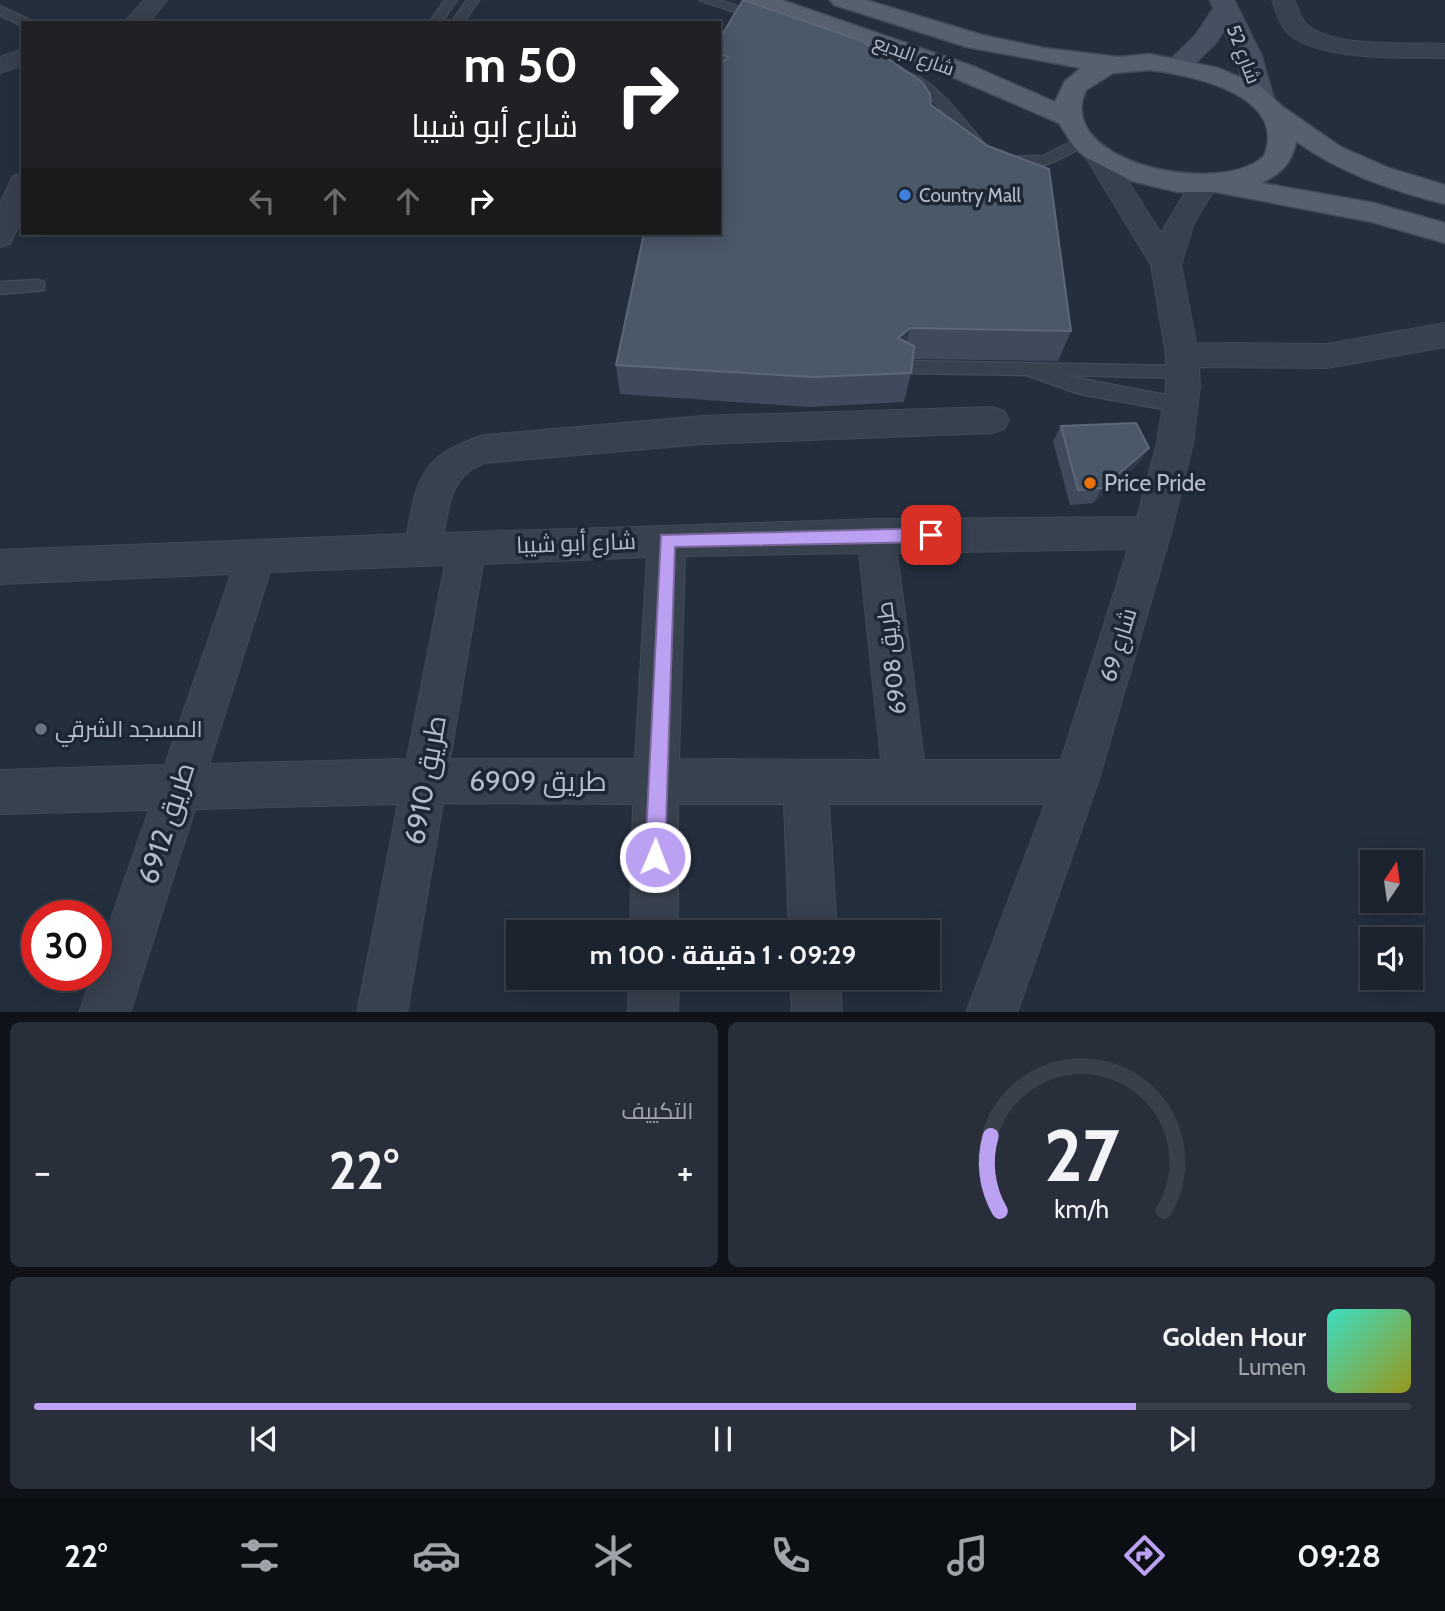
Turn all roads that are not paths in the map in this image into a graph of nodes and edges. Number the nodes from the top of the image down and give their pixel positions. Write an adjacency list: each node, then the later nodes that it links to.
1 (156, 0): 11 (street)
2 (451, 0): 12 (lane)
3 (472, 0): 13 (lane)
4 (706, 0): 9 (lane)
5 (842, 0): 16 (main road, شارع البديع)
6 (1283, 0): 14 (street)
7 (1223, 5): 17 (street, شارع 52); 20 (street, شارع 52)
8 (0, 10): 10 (lane)
9 (764, 10): 21 (main road, شارع البديع)
10 (22, 21)
11 (138, 21)
12 (436, 21)
13 (458, 21)
14 (1445, 51)
15 (21, 58): 18 (street)
16 (1123, 63): 17 (main road, شارع البديع); 21 (main road)
17 (1178, 65): 20 (main road, شارع البديع)
18 (0, 66)
19 (898, 72): 22 (lane)
20 (1266, 106): 23 (main road); 25 (main road)
21 (1067, 117): 22 (main road)
22 (1089, 146): 23 (main road); 28 (street, شارع 69)
23 (1210, 184): 26 (main road); 28 (street, شارع 69)
24 (21, 187): 27 (street)
25 (1445, 195)
26 (1445, 233)
27 (0, 237)
28 (1166, 265): 34 (street, شارع 69)
29 (38, 286): 30 (lane)
30 (0, 288)
31 (1441, 340): 34 (street)
32 (902, 367): 33 (lane)
33 (1026, 370): 34 (lane); 34 (lane)
34 (1182, 378): 36 (street, شارع 69)
35 (992, 420): 40 (street)
36 (1152, 533): 37 (street, شارع أبو شيبا); 47 (street, شارع 69)
37 (876, 535): 38 (street, شارع أبو شيبا); 46 (street, طريق 6908)
38 (667, 540): 39 (street, شارع أبو شيبا); 44 (street)
39 (467, 548): 40 (street, شارع أبو شيبا); 43 (street, طريق 6910)
40 (423, 549): 41 (street, شارع أبو شيبا)
41 (257, 555): 42 (street, شارع أبو شيبا); 48 (street, طريق 6912)
42 (0, 567)
43 (424, 781): 44 (street, طريق 6909); 48 (street, طريق 6909); 55 (street, طريق 6910)
44 (656, 781): 45 (street, طريق 6909); 50 (street)
45 (805, 781): 46 (street, طريق 6909); 51 (street)
46 (905, 781): 47 (street, طريق 6909)
47 (1076, 782): 58 (street, شارع 69)
48 (177, 788): 49 (street, طريق 6909); 54 (street, طريق 6912)
49 (0, 792)
50 (654, 920)
51 (812, 920)
52 (654, 990): 56 (street)
53 (816, 990): 57 (street)
54 (103, 1012)
55 (382, 1012)
56 (653, 1012)
57 (817, 1012)
58 (991, 1012)

